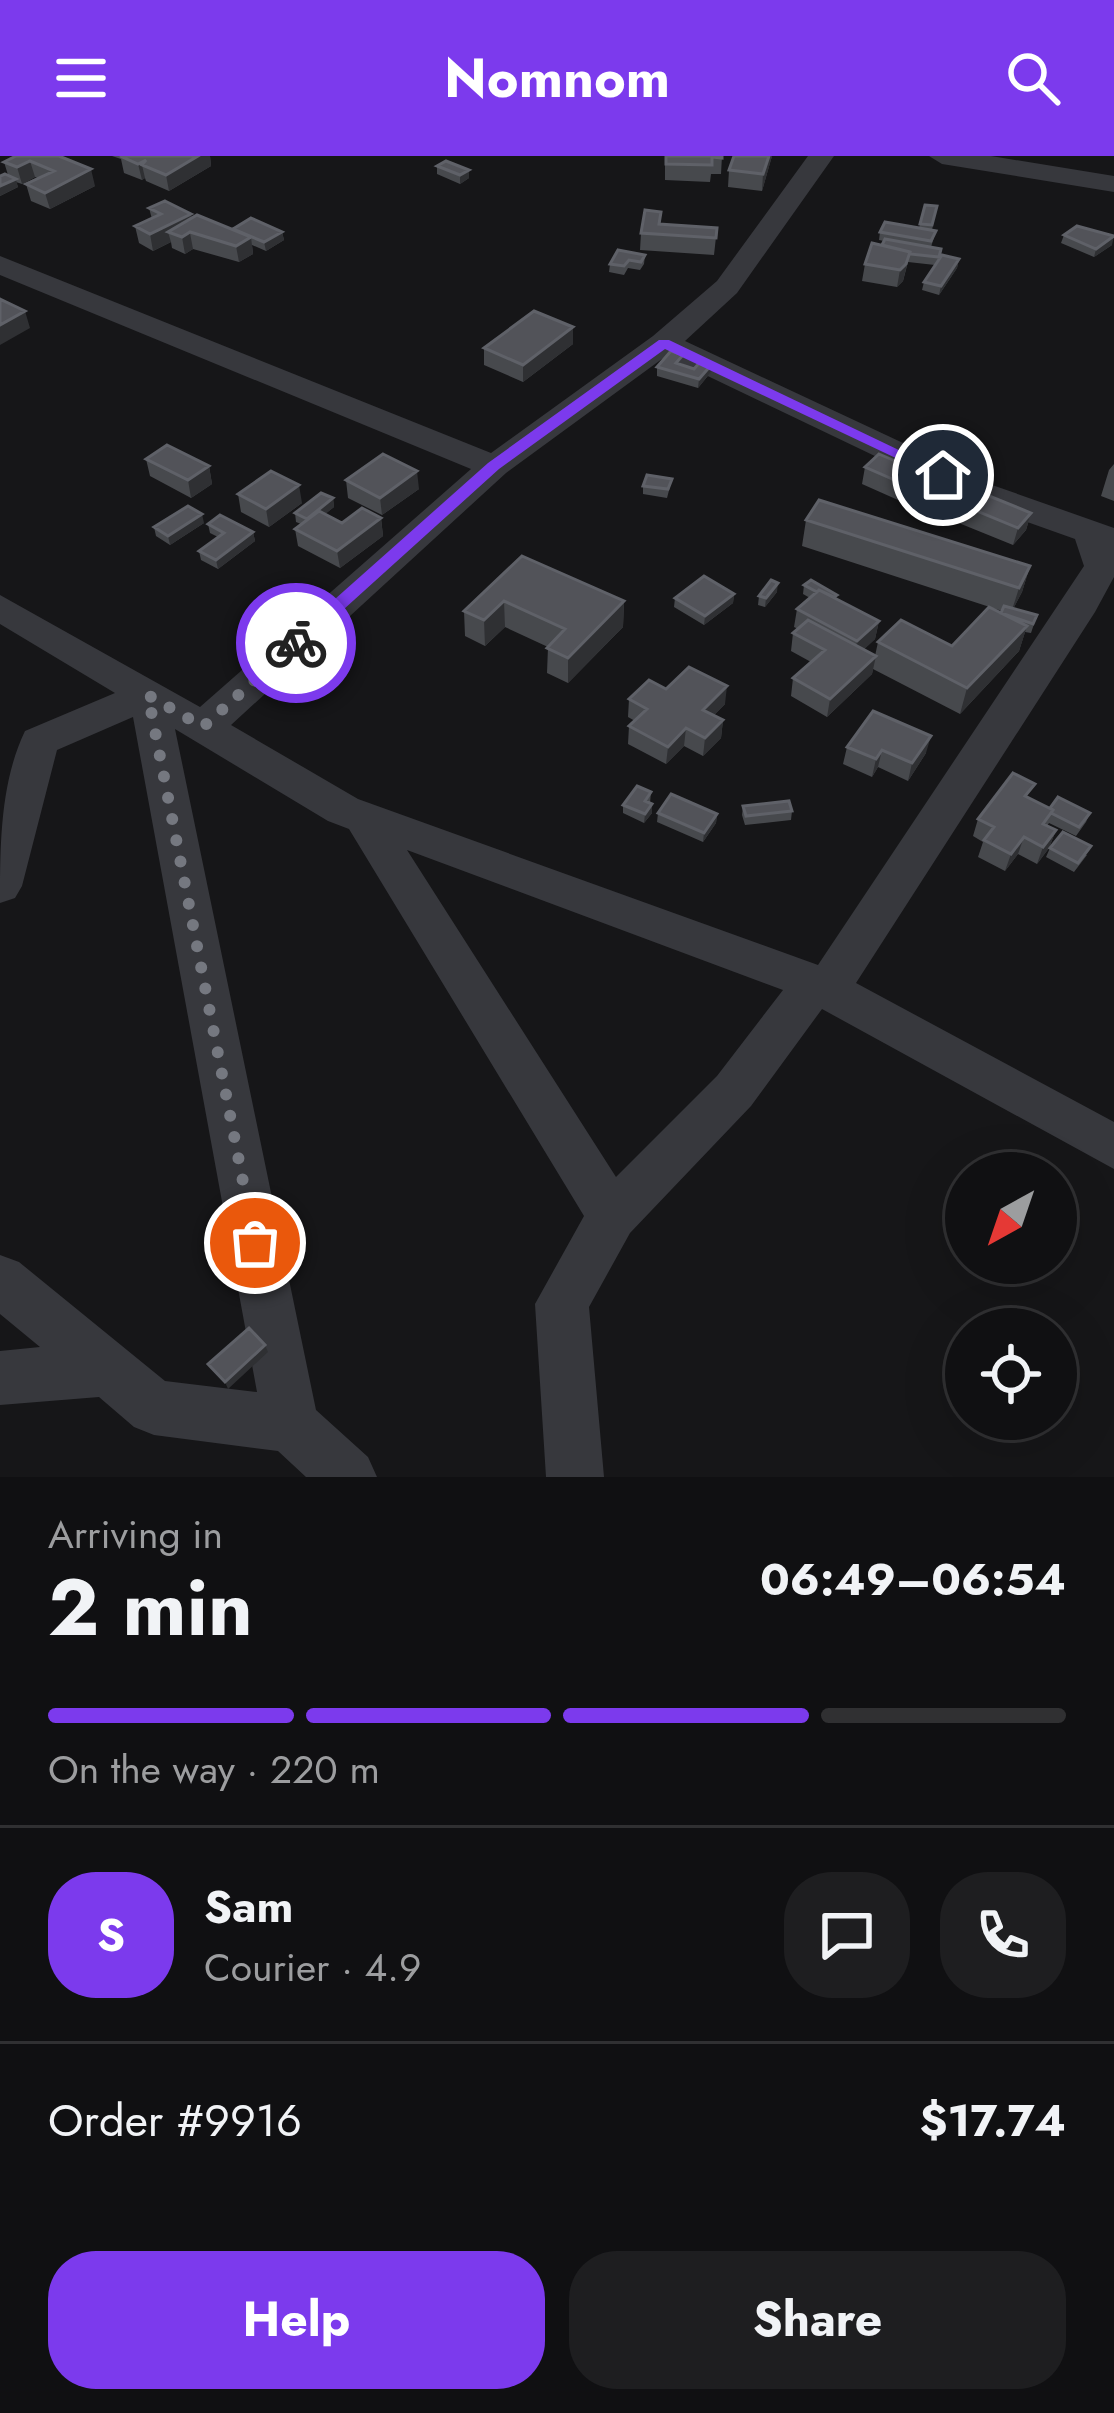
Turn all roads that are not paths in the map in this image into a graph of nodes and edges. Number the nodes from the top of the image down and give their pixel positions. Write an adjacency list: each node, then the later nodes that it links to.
1 (820, 156): 5 (street)
2 (942, 156): 3 (street)
3 (1114, 184)
4 (0, 265): 6 (street)
5 (664, 343): 6 (street); 7 (street)
6 (494, 466): 10 (street)
7 (1102, 536): 13 (street)
8 (0, 607): 9 (street)
9 (148, 695): 10 (street); 12 (street); 19 (street)
10 (203, 727): 11 (street)
11 (364, 818): 13 (street); 15 (street)
12 (0, 886)
13 (821, 987): 14 (street); 15 (street)
14 (1114, 1147)
15 (613, 1216): 21 (street)
16 (0, 1280): 17 (street)
17 (108, 1369): 18 (street); 19 (street)
18 (0, 1378)
19 (291, 1425): 20 (street)
20 (349, 1477)
21 (575, 1477)

